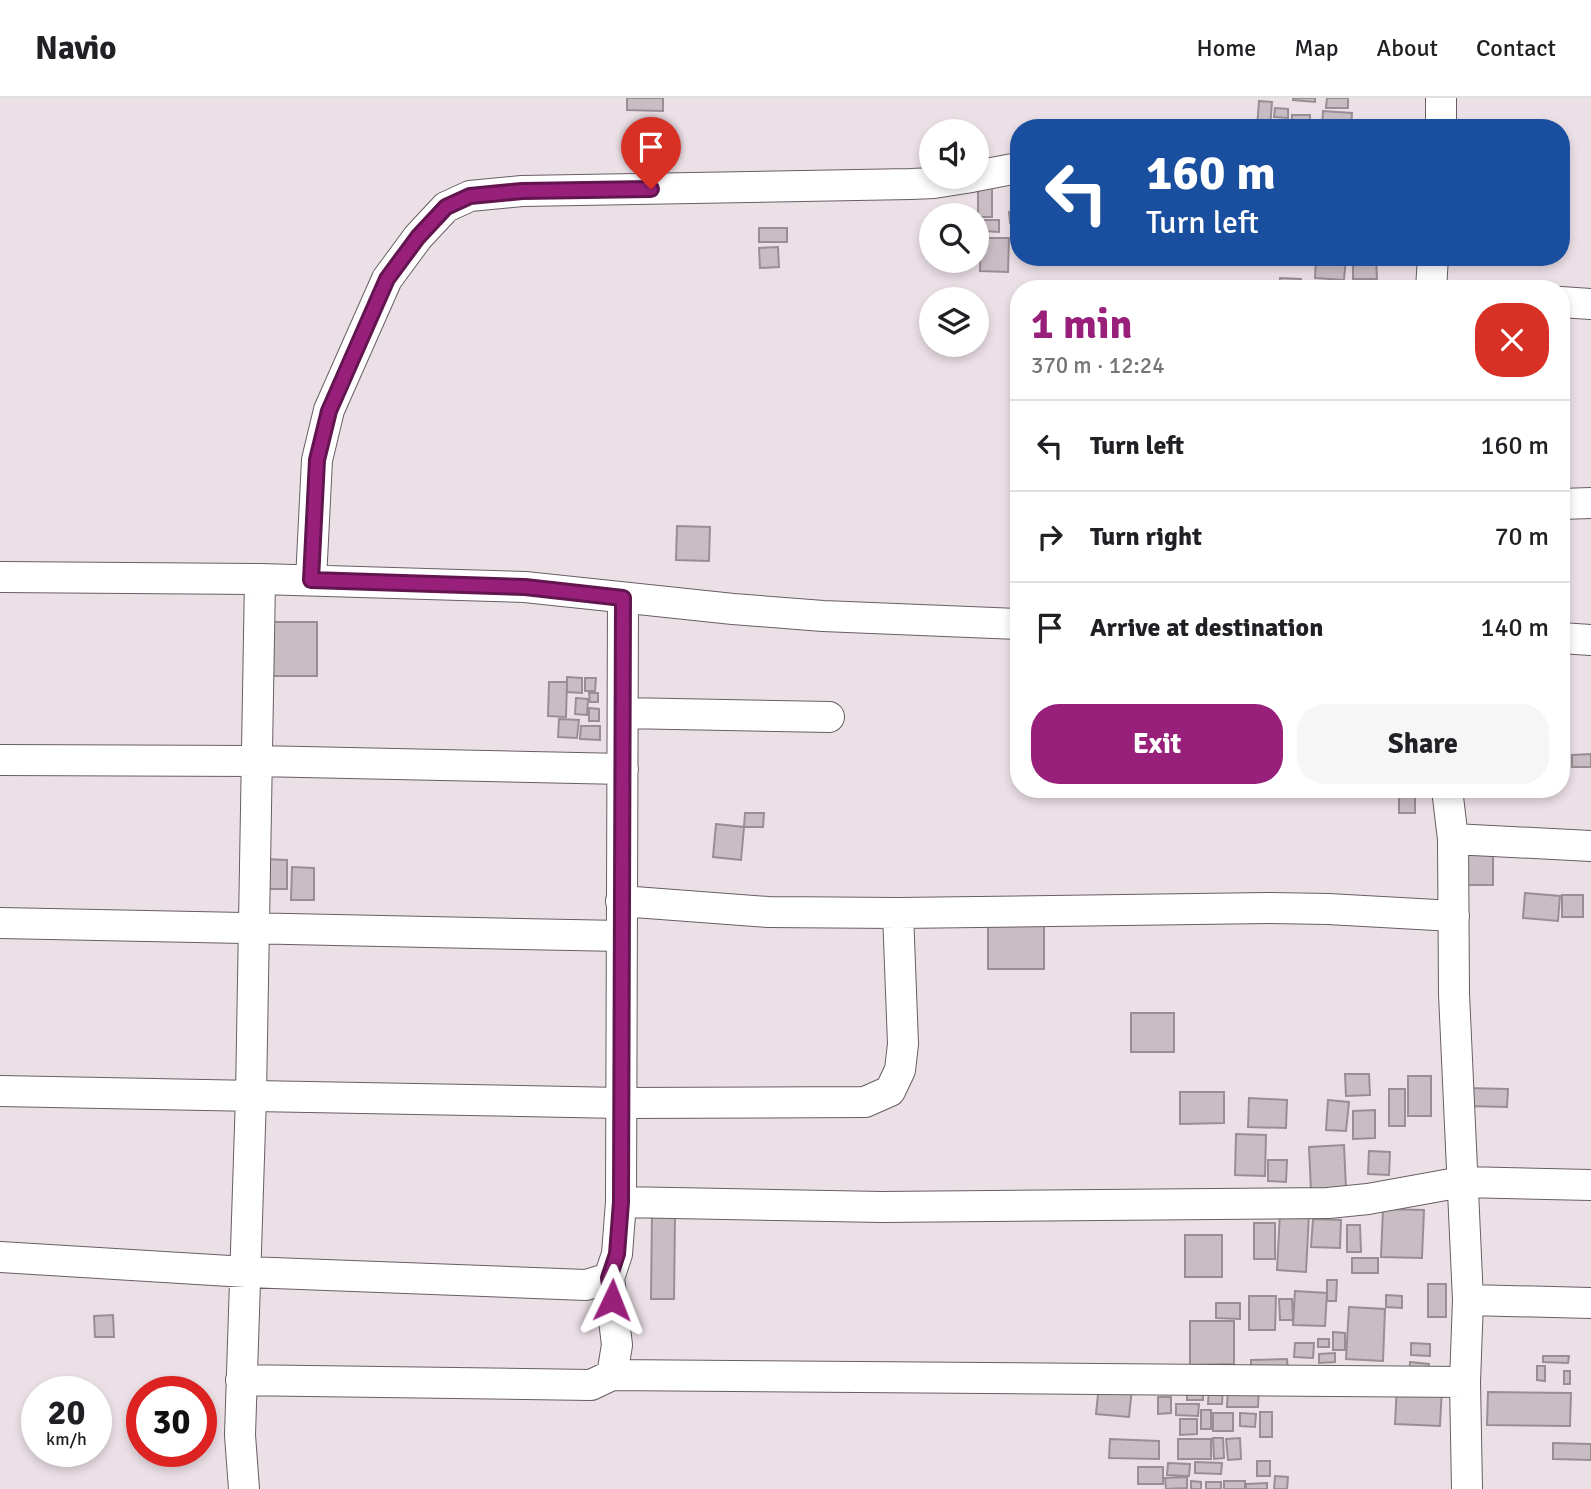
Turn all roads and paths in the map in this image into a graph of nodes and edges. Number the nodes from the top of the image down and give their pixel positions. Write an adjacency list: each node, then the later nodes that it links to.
1 (1441, 98): 2 (street)
2 (1441, 119)
3 (1010, 169): 4 (street)
4 (989, 173)
5 (919, 184): 12 (street)
6 (1570, 303): 7 (street)
7 (1591, 304)
8 (1591, 503): 9 (street)
9 (1570, 504)
10 (0, 577): 11 (street)
11 (260, 579): 12 (street); 20 (street)
12 (311, 580): 13 (street)
13 (623, 598): 14 (street); 17 (street)
14 (1010, 624)
15 (1570, 639): 16 (street)
16 (1591, 640)
17 (623, 713): 18 (street); 21 (street)
18 (829, 717)
19 (0, 760): 20 (street)
20 (257, 761): 21 (street); 29 (street)
21 (623, 769): 25 (street)
22 (1448, 798): 23 (street)
23 (1453, 839): 24 (street); 27 (street)
24 (1591, 846)
25 (621, 901): 26 (street); 30 (street)
26 (898, 912): 27 (street); 33 (street)
27 (1454, 916): 34 (street)
28 (0, 923): 29 (street)
29 (254, 929): 30 (street); 32 (street)
30 (621, 936): 33 (street)
31 (0, 1091): 32 (street)
32 (251, 1096): 33 (street); 38 (street)
33 (621, 1103): 36 (street)
34 (1462, 1182): 35 (street); 36 (street); 40 (street)
35 (1591, 1185)
36 (621, 1202): 39 (street)
37 (0, 1256): 38 (street)
38 (246, 1272): 39 (street); 43 (street)
39 (609, 1278): 42 (street)
40 (1468, 1300): 41 (street); 44 (street)
41 (1591, 1303)
42 (612, 1375): 43 (street); 44 (street)
43 (242, 1380): 45 (street)
44 (1465, 1382): 46 (street)
45 (244, 1489)
46 (1467, 1489)

